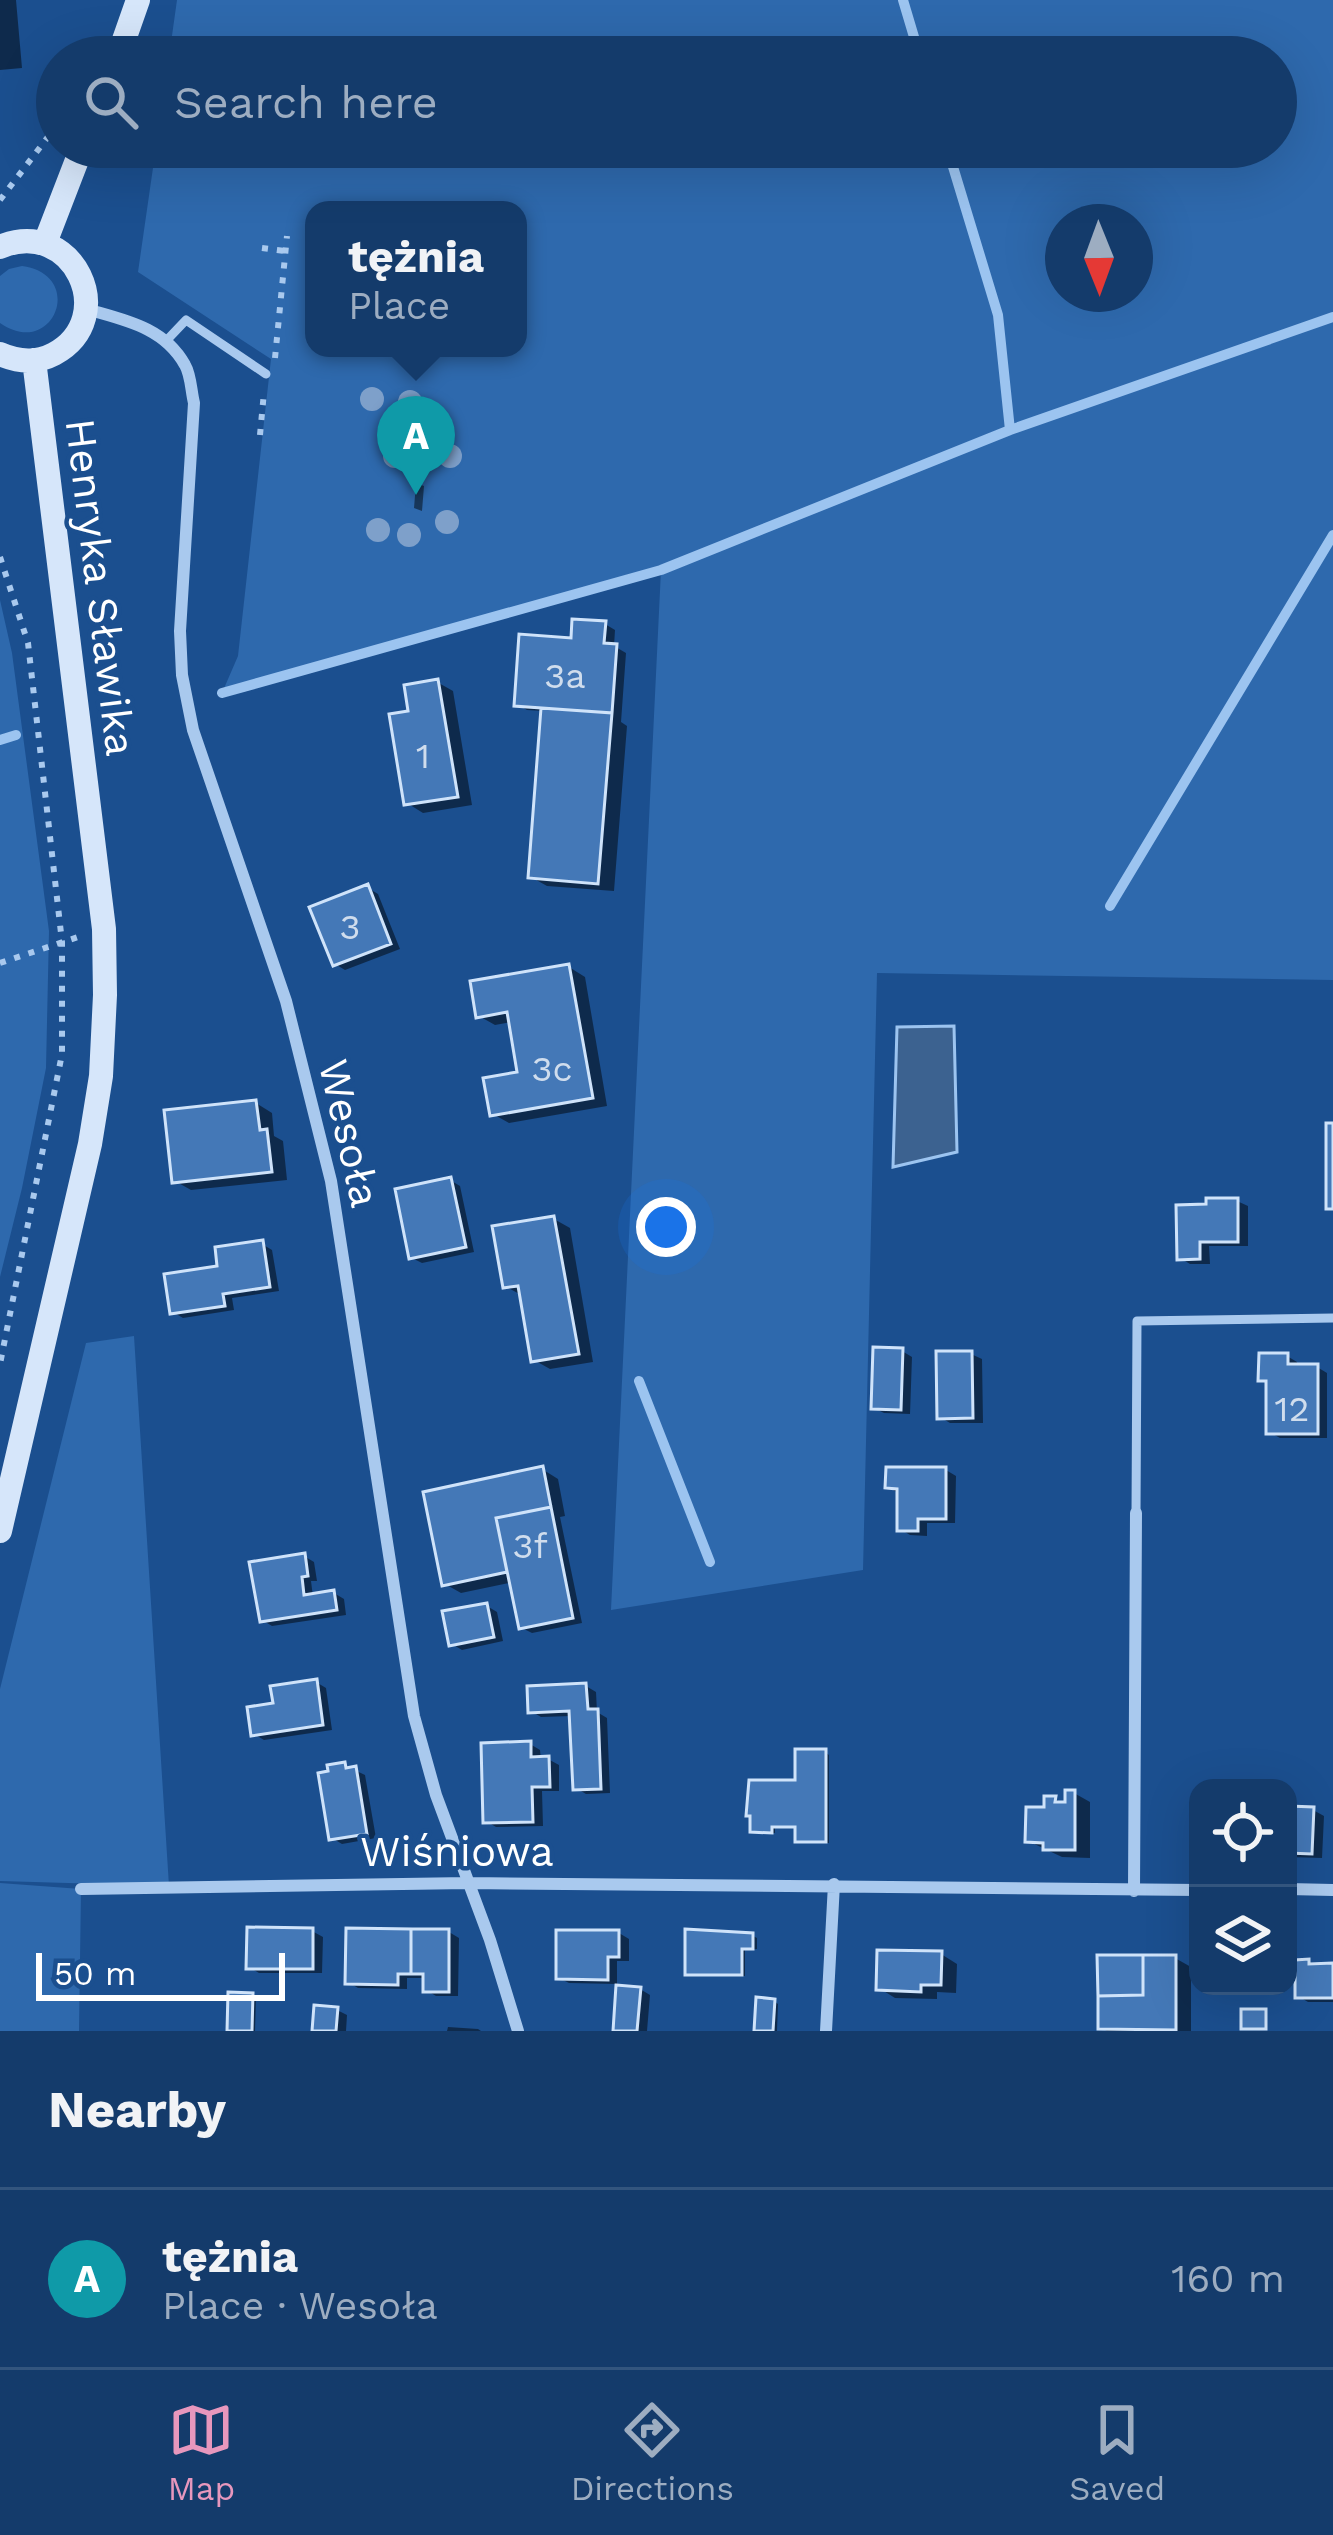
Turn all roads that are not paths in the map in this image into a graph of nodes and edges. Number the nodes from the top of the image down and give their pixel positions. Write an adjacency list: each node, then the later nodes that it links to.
1 (138, 0): 2 (main road)
2 (125, 36)
3 (74, 168): 4 (main road)
4 (45, 243): 5 (main road); 6 (main road)
5 (0, 247)
6 (86, 309): 7 (street); 9 (main road)
7 (166, 341): 10 (lane); 14 (street, Wesoła)
8 (0, 355): 9 (main road)
9 (34, 360): 13 (main road, Henryka Sławika)
10 (266, 374)
11 (1333, 1318): 12 (lane)
12 (1136, 1513): 20 (street)
13 (0, 1531)
14 (468, 1883): 15 (street, Wiśniowa); 16 (street, Wiśniowa); 21 (street, Wesoła)
15 (834, 1884): 20 (street, Wiśniowa); 22 (street)
16 (81, 1889)
17 (1297, 1889): 18 (street)
18 (1333, 1889)
19 (1189, 1890): 20 (street, Wiśniowa)
20 (1135, 1891)
21 (518, 2031)
22 (826, 2031)

